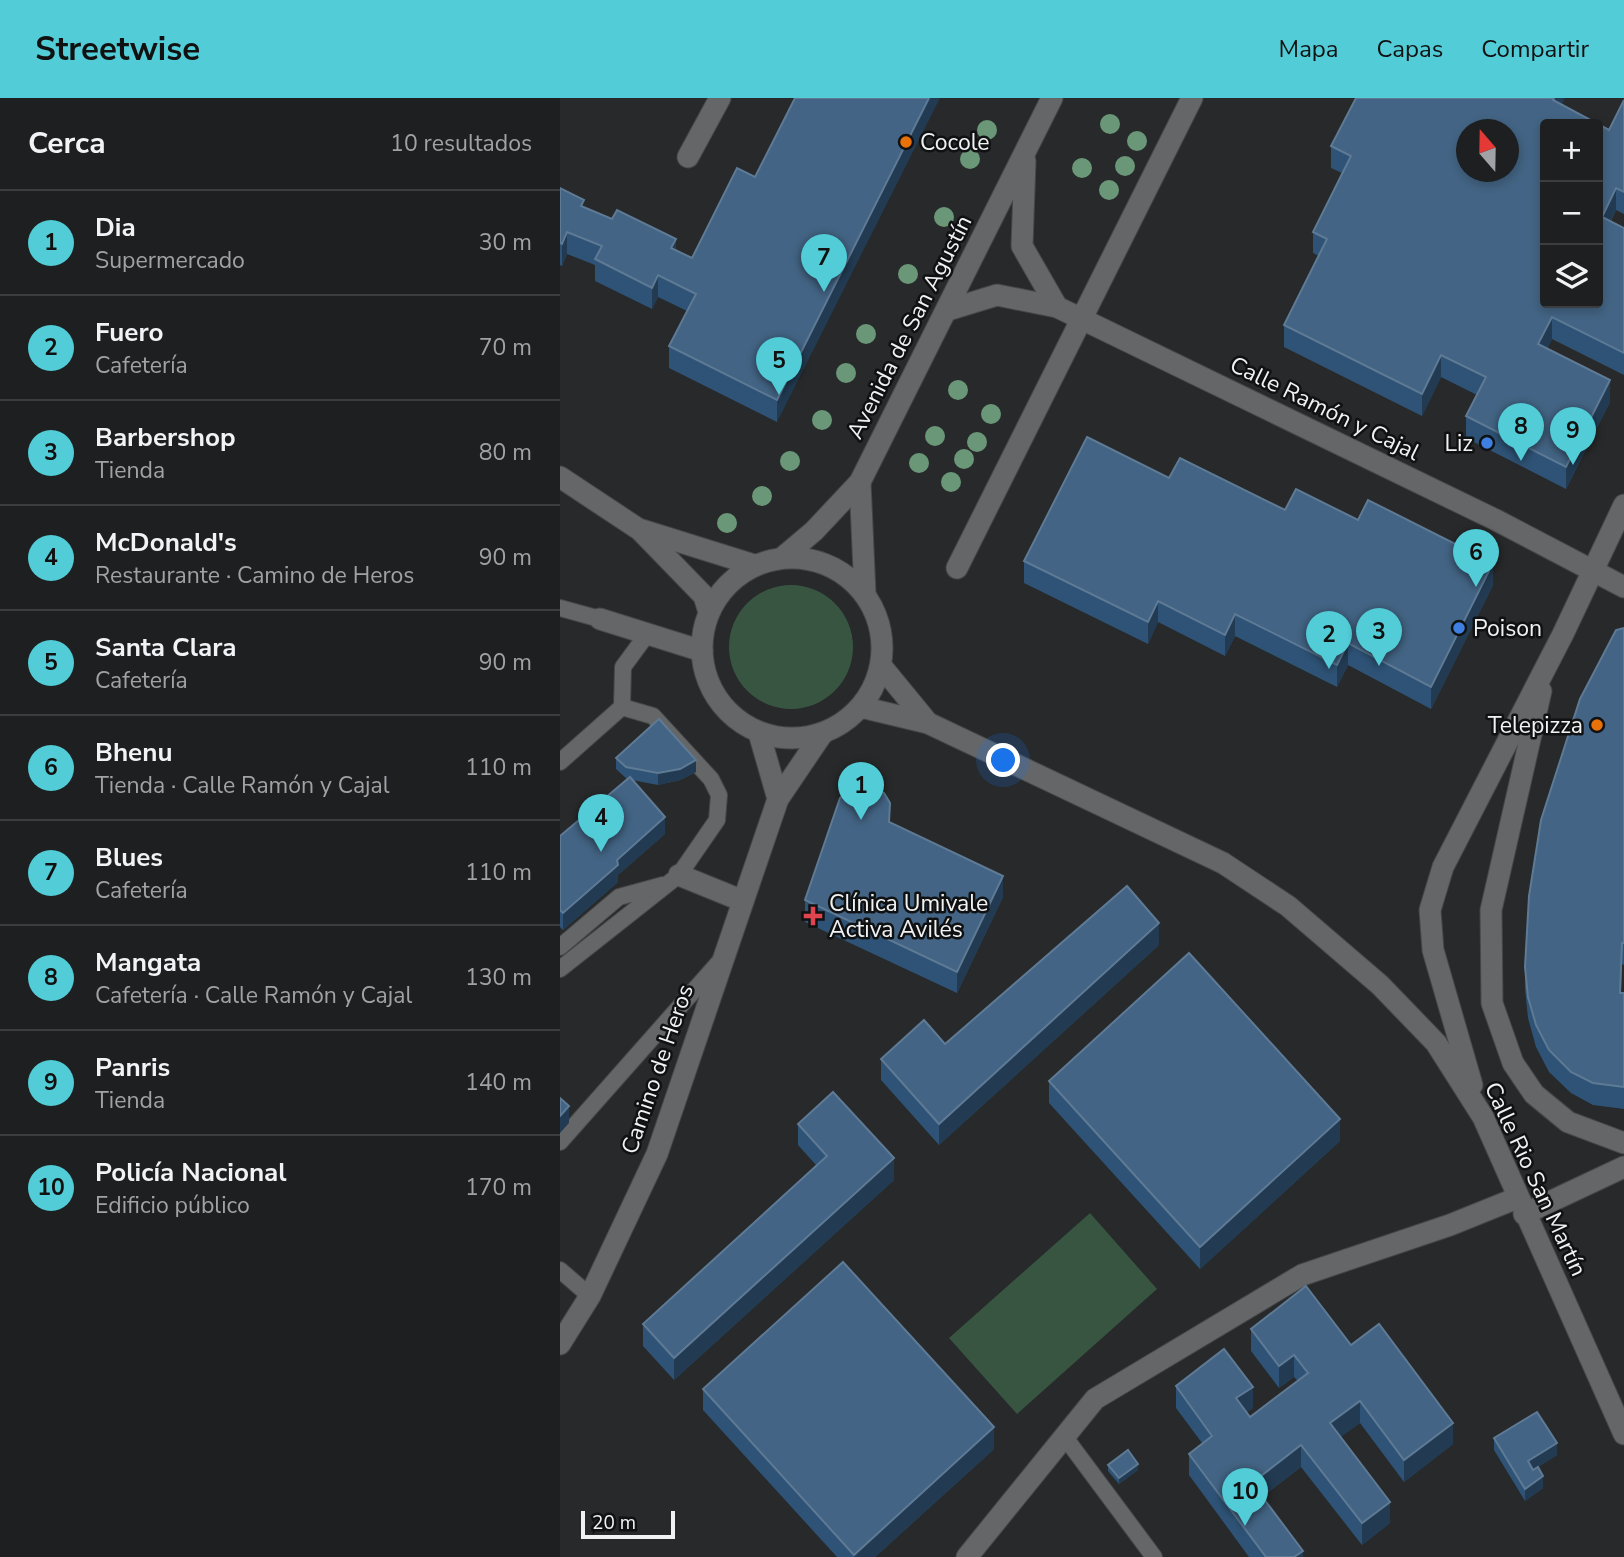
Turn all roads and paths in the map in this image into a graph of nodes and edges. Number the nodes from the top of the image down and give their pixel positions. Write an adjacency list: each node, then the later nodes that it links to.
1 (720, 98): 5 (street)
2 (1052, 98): 4 (street, Avenida de San Agustín)
3 (1192, 98): 8 (street)
4 (1025, 152): 6 (street); 7 (street, Avenida de San Agustín)
5 (688, 157)
6 (1057, 307): 7 (street, Calle Ramón y Cajal); 8 (street, Calle Ramón y Cajal)
7 (948, 310): 10 (street, Avenida de San Agustín)
8 (1080, 318): 15 (street); 16 (street, Calle Ramón y Cajal)
9 (560, 477): 12 (street)
10 (860, 482): 13 (street, Avenida de San Agustín); 18 (street)
11 (1624, 505): 16 (street)
12 (640, 530): 14 (street); 20 (street)
13 (782, 558): 14 (street); 18 (street)
14 (754, 565): 20 (street)
15 (957, 568)
16 (1594, 572): 17 (street, Calle Ramón y Cajal); 24 (street)
17 (1624, 587)
18 (865, 593): 25 (street)
19 (560, 608): 21 (lane)
20 (709, 612): 23 (street)
21 (600, 619): 22 (street)
22 (648, 633): 23 (street); 26 (lane)
23 (702, 651): 29 (street)
24 (1547, 664): 38 (street); 40 (street)
25 (882, 667): 27 (street); 28 (street)
26 (622, 707): 31 (lane); 33 (lane)
27 (861, 707): 28 (street); 30 (street)
28 (928, 723): 38 (street, Calle Rio San Martín)
29 (759, 733): 30 (street); 32 (street)
30 (822, 734): 32 (street, Camino de Heros)
31 (560, 762)
32 (778, 799): 34 (street, Camino de Heros)
33 (674, 879): 34 (street); 35 (lane); 37 (lane)
34 (743, 901): 36 (street, Camino de Heros)
35 (560, 947)
36 (725, 955): 39 (lane); 44 (street, Camino de Heros)
37 (560, 969)
38 (1483, 1117): 42 (street, Calle Rio San Martín)
39 (560, 1142)
40 (1624, 1143)
41 (1624, 1167): 42 (street)
42 (1521, 1206): 46 (street, Calle Rio San Martín); 47 (street)
43 (560, 1270): 44 (lane)
44 (590, 1296): 45 (street, Camino de Heros)
45 (560, 1343)
46 (1624, 1434)
47 (1064, 1436): 48 (street); 49 (lane)
48 (967, 1557)
49 (1154, 1557)

